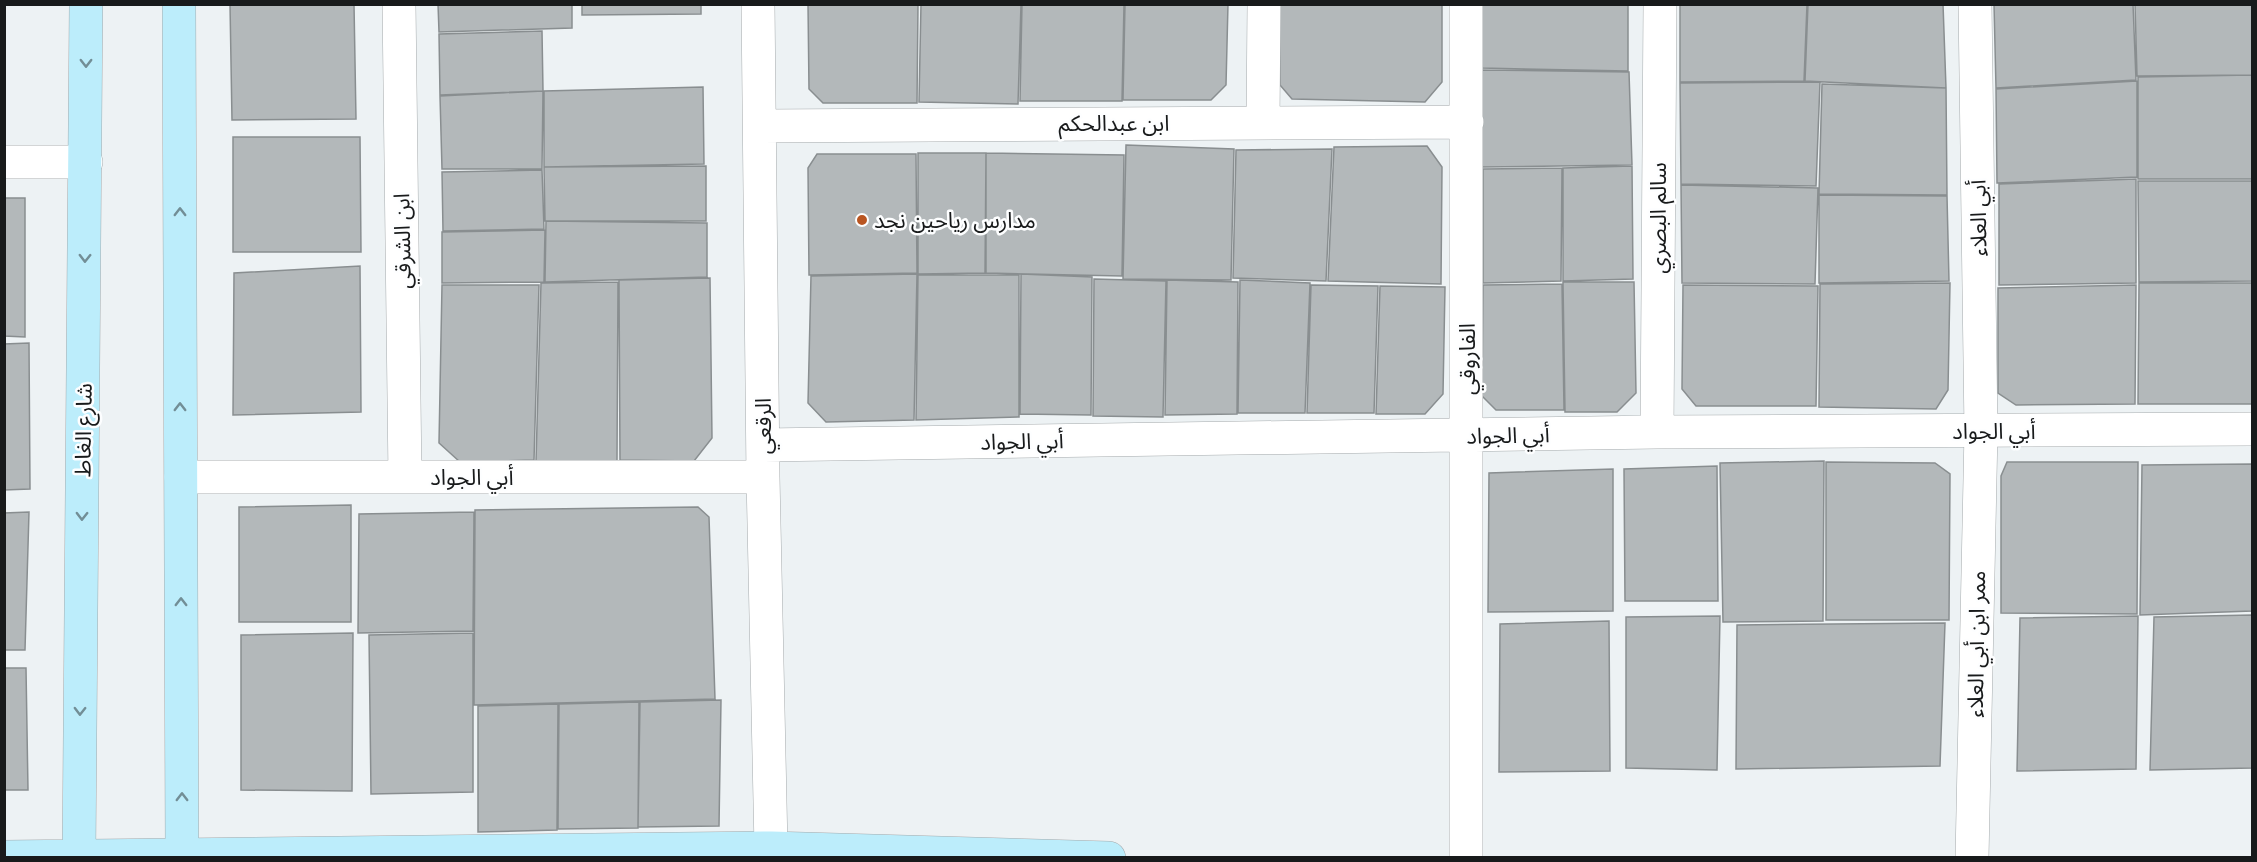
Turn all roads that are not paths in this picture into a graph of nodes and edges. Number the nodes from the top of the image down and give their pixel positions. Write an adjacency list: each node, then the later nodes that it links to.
1 (86, 4): 13 (street, شارع الغاط, one-way to 13)
2 (179, 4): 19 (street, one-way to 2)
3 (399, 4): 20 (street, ابن الشرقي)
4 (758, 4): 11 (street, الرقعي)
5 (1264, 4): 9 (street)
6 (1466, 4): 10 (street, الفاروقي)
7 (1660, 4): 16 (street, سالم البصري)
8 (1975, 4): 15 (street, أبي العلاء)
9 (1263, 122): 10 (street, ابن عبدالحكم); 11 (street, ابن عبدالحكم)
10 (1467, 122): 17 (street, الفاروقي)
11 (760, 126): 18 (street, الرقعي)
12 (4, 162): 13 (street)
13 (86, 162): 23 (street, شارع الغاط, one-way to 23)
14 (2253, 429): 15 (street, أبي الجواد)
15 (1981, 431): 16 (street, أبي الجواد); 28 (street, ممر ابن أبي العلاء)
16 (1657, 432): 17 (street, أبي الجواد)
17 (1467, 436): 18 (street, أبي الجواد); 27 (street, الفاروقي)
18 (764, 445): 21 (street, الرقعي)
19 (181, 477): 20 (street, أبي الجواد); 24 (street, one-way to 19)
20 (405, 477): 21 (street, أبي الجواد)
21 (763, 477): 22 (street, الرقعي)
22 (771, 848): 24 (street); 26 (street)
23 (79, 855): 24 (street); 25 (street)
24 (182, 855)
25 (4, 857)
26 (1109, 858)
27 (1466, 858)
28 (1972, 858)

